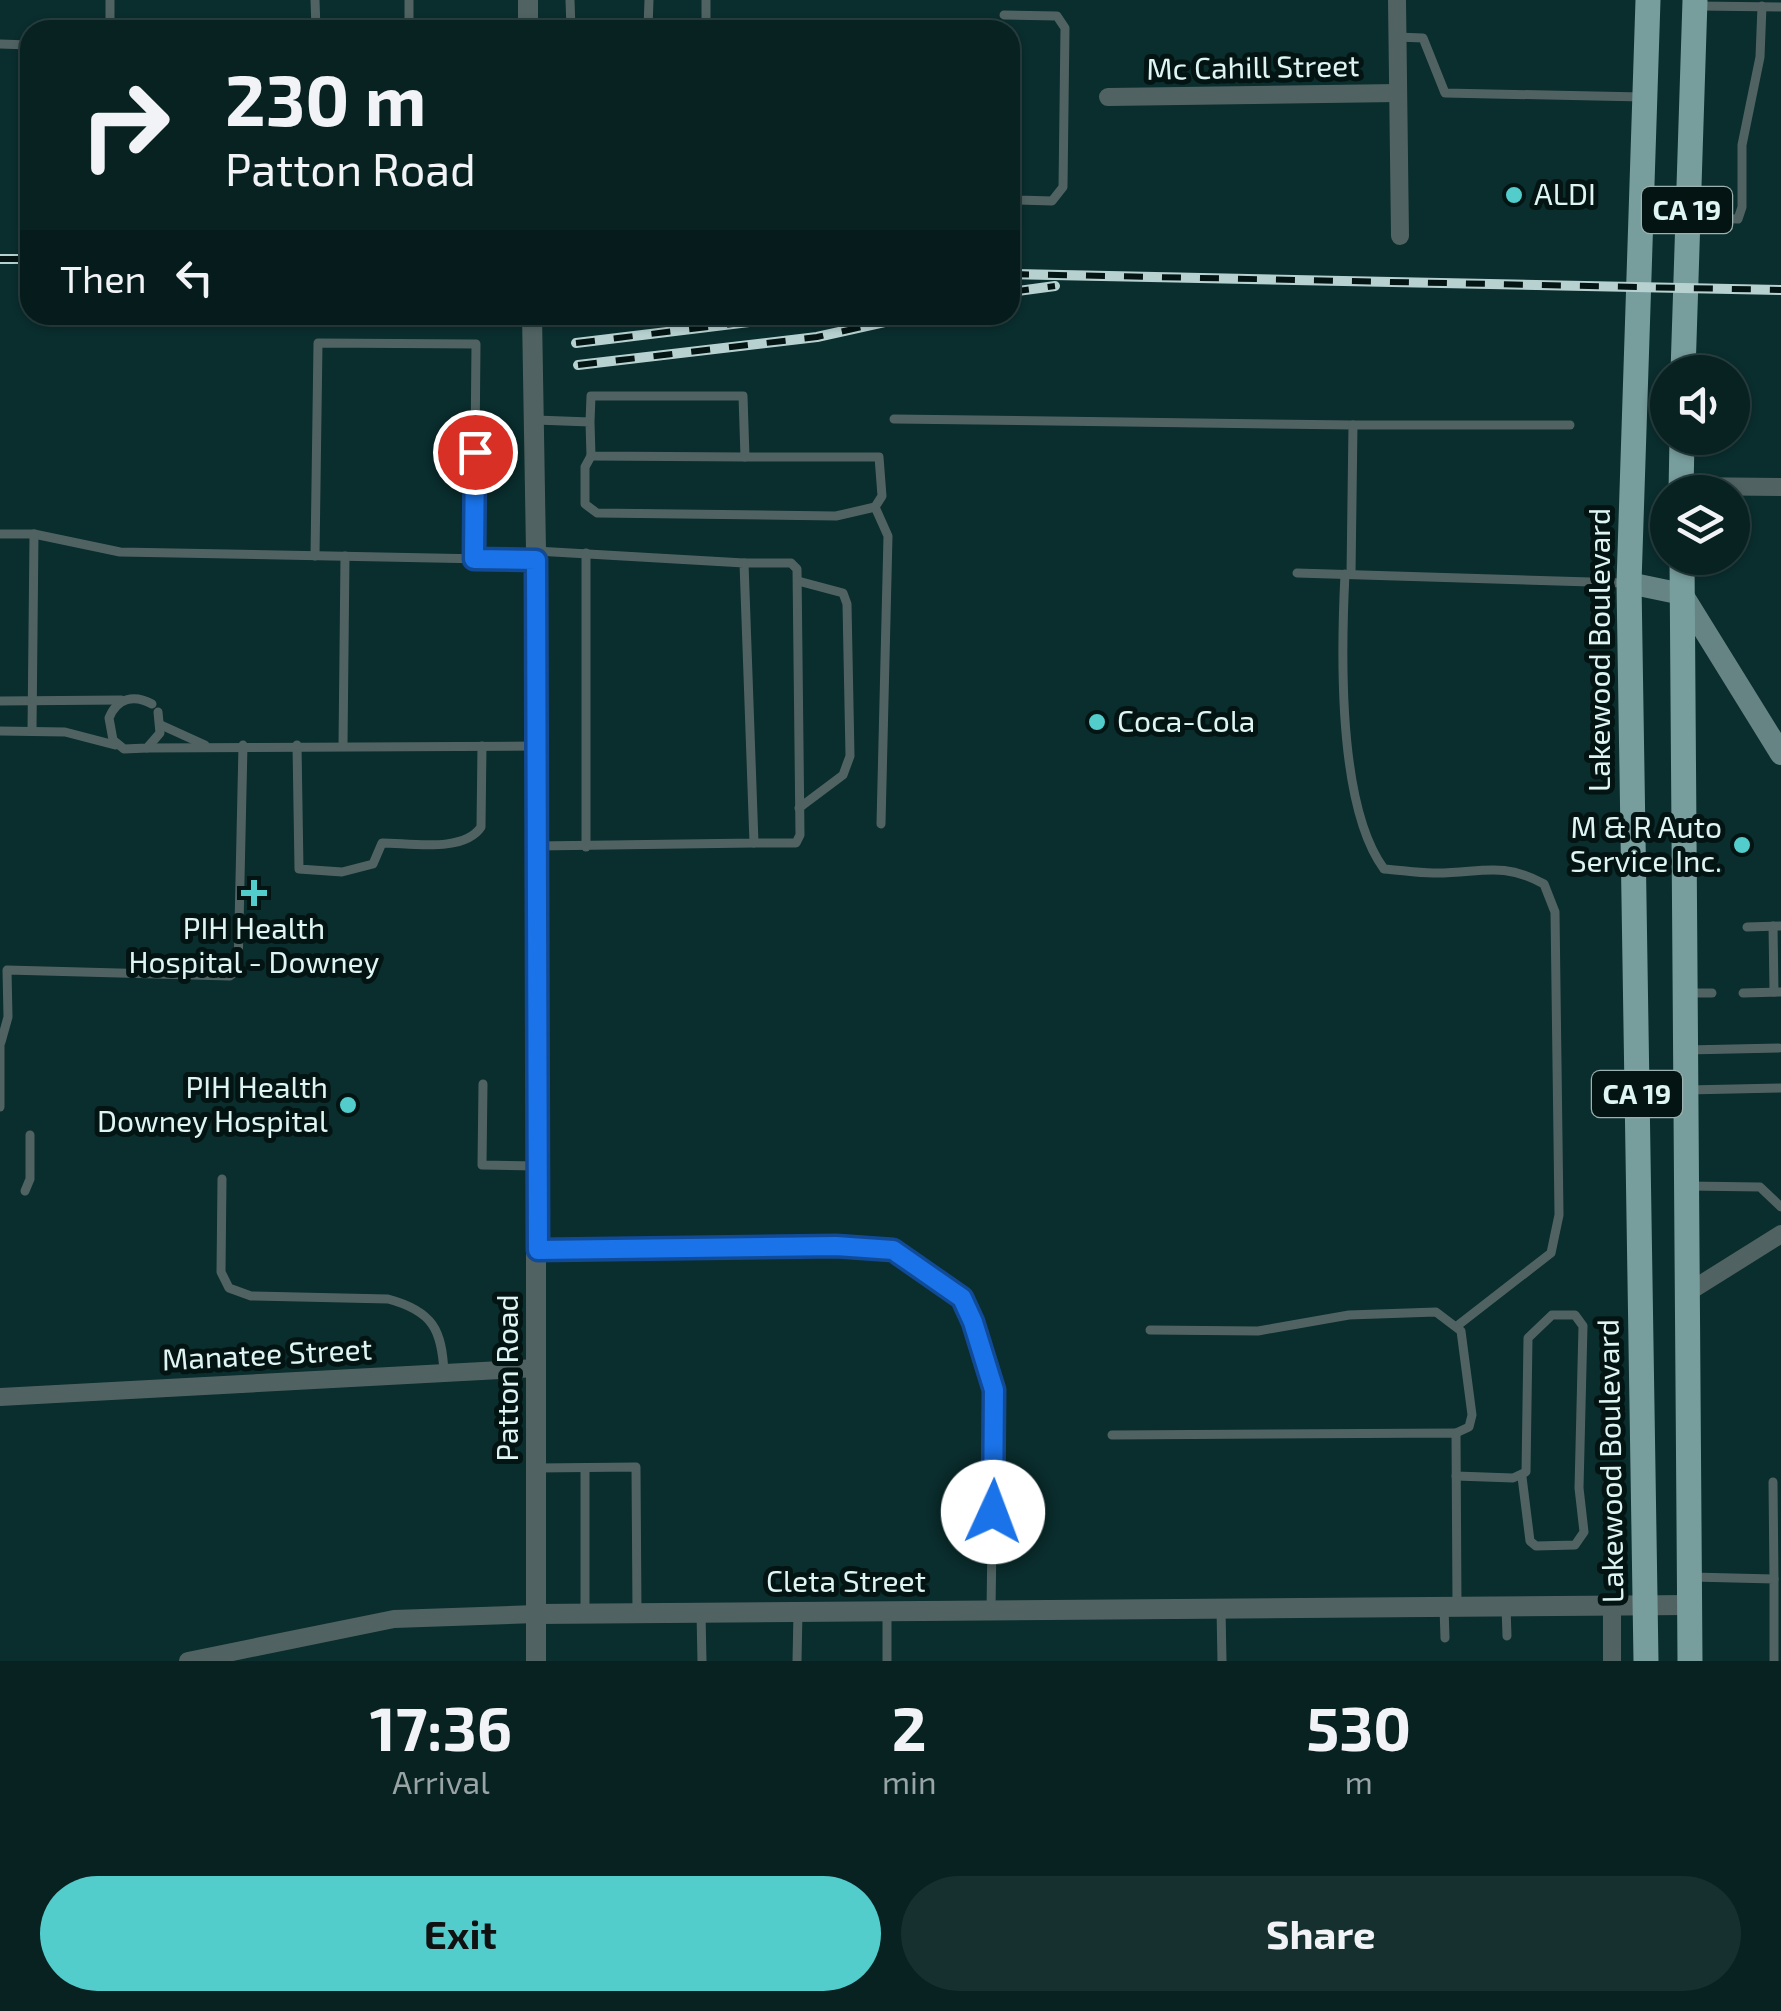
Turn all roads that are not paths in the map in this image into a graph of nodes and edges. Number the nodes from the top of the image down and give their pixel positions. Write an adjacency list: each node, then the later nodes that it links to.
1 (1004, 0): 7 (lane)
2 (1397, 0): 9 (street)
3 (1648, 0): 12 (main road, Lakewood Boulevard / CA 19)
4 (1695, 3): 5 (lane); 14 (main road, CA 19)
5 (1762, 6): 6 (lane); 14 (lane)
6 (1781, 7)
7 (1004, 15): 8 (lane); 13 (lane)
8 (1004, 20)
9 (1398, 37): 10 (street); 12 (lane)
10 (1398, 94): 11 (street, Mc Cahill Street); 15 (street)
11 (1108, 97)
12 (1645, 97): 40 (main road, Lakewood Boulevard / CA 19)
13 (1020, 200)
14 (1687, 218): 17 (main road, CA 19)
15 (1400, 236)
16 (532, 325): 19 (street, Patton Road)
17 (1683, 355)
18 (894, 419): 21 (lane)
19 (534, 420): 20 (lane); 31 (street, Patton Road)
20 (590, 422): 23 (lane); 24 (lane)
21 (1353, 425): 22 (lane); 37 (lane)
22 (1570, 426)
23 (591, 456): 24 (lane); 27 (lane)
24 (745, 457): 27 (lane)
25 (1781, 487): 26 (street)
26 (1750, 488)
27 (875, 507): 58 (lane)
28 (0, 534): 29 (lane)
29 (34, 534): 32 (lane); 42 (lane)
30 (586, 554): 31 (lane); 35 (lane); 61 (lane)
31 (536, 555): 34 (lane); 54 (street, Patton Road)
32 (315, 556): 33 (lane); 34 (lane)
33 (345, 556): 34 (lane); 51 (lane)
34 (474, 559)
35 (744, 563): 39 (lane); 59 (lane)
36 (1297, 573): 37 (lane)
37 (1348, 574): 40 (lane); 85 (lane)
38 (1682, 575): 41 (main road)
39 (798, 580): 57 (lane); 57 (lane)
40 (1630, 583): 41 (main road); 102 (main road, Lakewood Boulevard / CA 19)
41 (1682, 594): 56 (main road); 65 (main road)
42 (32, 700): 43 (lane); 44 (lane); 46 (lane)
43 (124, 700): 45 (lane); 52 (lane)
44 (0, 701)
45 (162, 725): 48 (lane); 55 (lane)
46 (32, 730): 47 (lane); 52 (lane)
47 (0, 731)
48 (205, 745): 49 (lane); 55 (lane)
49 (243, 745): 50 (lane); 68 (lane)
50 (297, 745): 51 (lane); 53 (lane)
51 (343, 745): 53 (lane)
52 (118, 746): 55 (lane)
53 (482, 746): 54 (lane)
54 (536, 746): 60 (street, Patton Road)
55 (147, 748)
56 (1781, 754)
57 (799, 808): 59 (lane)
58 (881, 824)
59 (754, 843): 61 (lane)
60 (537, 846): 61 (lane); 77 (street, Patton Road)
61 (586, 847)
62 (1746, 926): 63 (lane)
63 (1777, 926): 64 (lane)
64 (1778, 992): 67 (lane)
65 (1684, 993): 66 (lane); 71 (main road)
66 (1712, 993)
67 (1742, 993)
68 (4, 1017): 69 (lane)
69 (1, 1042): 75 (lane)
70 (1779, 1048): 71 (lane)
71 (1684, 1050): 74 (main road)
72 (483, 1084): 77 (lane)
73 (1781, 1088): 74 (lane)
74 (1684, 1090): 79 (main road)
75 (0, 1108)
76 (30, 1135): 80 (lane)
77 (537, 1166): 83 (street, Patton Road)
78 (222, 1180): 88 (lane)
79 (1686, 1186): 81 (lane); 84 (main road)
80 (25, 1192)
81 (1781, 1207)
82 (1781, 1234): 84 (street)
83 (538, 1250): 87 (street, Patton Road); 106 (lane)
84 (1687, 1293): 98 (main road)
85 (1457, 1326): 86 (lane); 90 (lane)
86 (1150, 1330)
87 (537, 1368): 88 (street, Manatee Street); 92 (street, Patton Road)
88 (444, 1373): 89 (street, Manatee Street)
89 (0, 1397)
90 (1456, 1433): 91 (lane); 94 (lane)
91 (1112, 1434)
92 (538, 1468): 93 (lane); 111 (street, Patton Road)
93 (585, 1468): 109 (lane); 112 (lane)
94 (1456, 1476): 95 (lane); 103 (lane)
95 (1522, 1477): 95 (lane)
96 (1773, 1482): 97 (lane)
97 (1777, 1508): 99 (lane)
98 (1690, 1577): 99 (lane); 100 (main road)
99 (1774, 1579): 113 (lane)
100 (1690, 1605): 102 (street, Cleta Street); 124 (main road)
101 (1612, 1606): 102 (street, Cleta Street); 104 (street, Cleta Street); 122 (street, Lakewood Boulevard)
102 (1645, 1606): 123 (main road, Lakewood Boulevard / CA 19)
103 (1451, 1607): 104 (street, Cleta Street); 105 (street, Cleta Street); 115 (lane)
104 (1506, 1607): 114 (lane)
105 (1221, 1609): 106 (street, Cleta Street); 121 (lane)
106 (990, 1611): 108 (street, Cleta Street)
107 (798, 1612): 108 (street, Cleta Street); 110 (street, Cleta Street); 119 (lane)
108 (887, 1612): 120 (lane)
109 (637, 1613): 110 (street, Cleta Street); 112 (street, Cleta Street)
110 (701, 1613): 118 (lane)
111 (536, 1614): 112 (street, Cleta Street); 116 (street, Cleta Street); 117 (street, Patton Road)
112 (585, 1614)
113 (1778, 1629): 125 (lane)
114 (1507, 1636)
115 (1445, 1638)
116 (188, 1661)
117 (536, 1661)
118 (702, 1661)
119 (797, 1661)
120 (888, 1661)
121 (1222, 1661)
122 (1612, 1661)
123 (1646, 1661)
124 (1690, 1661)
125 (1774, 1661)

